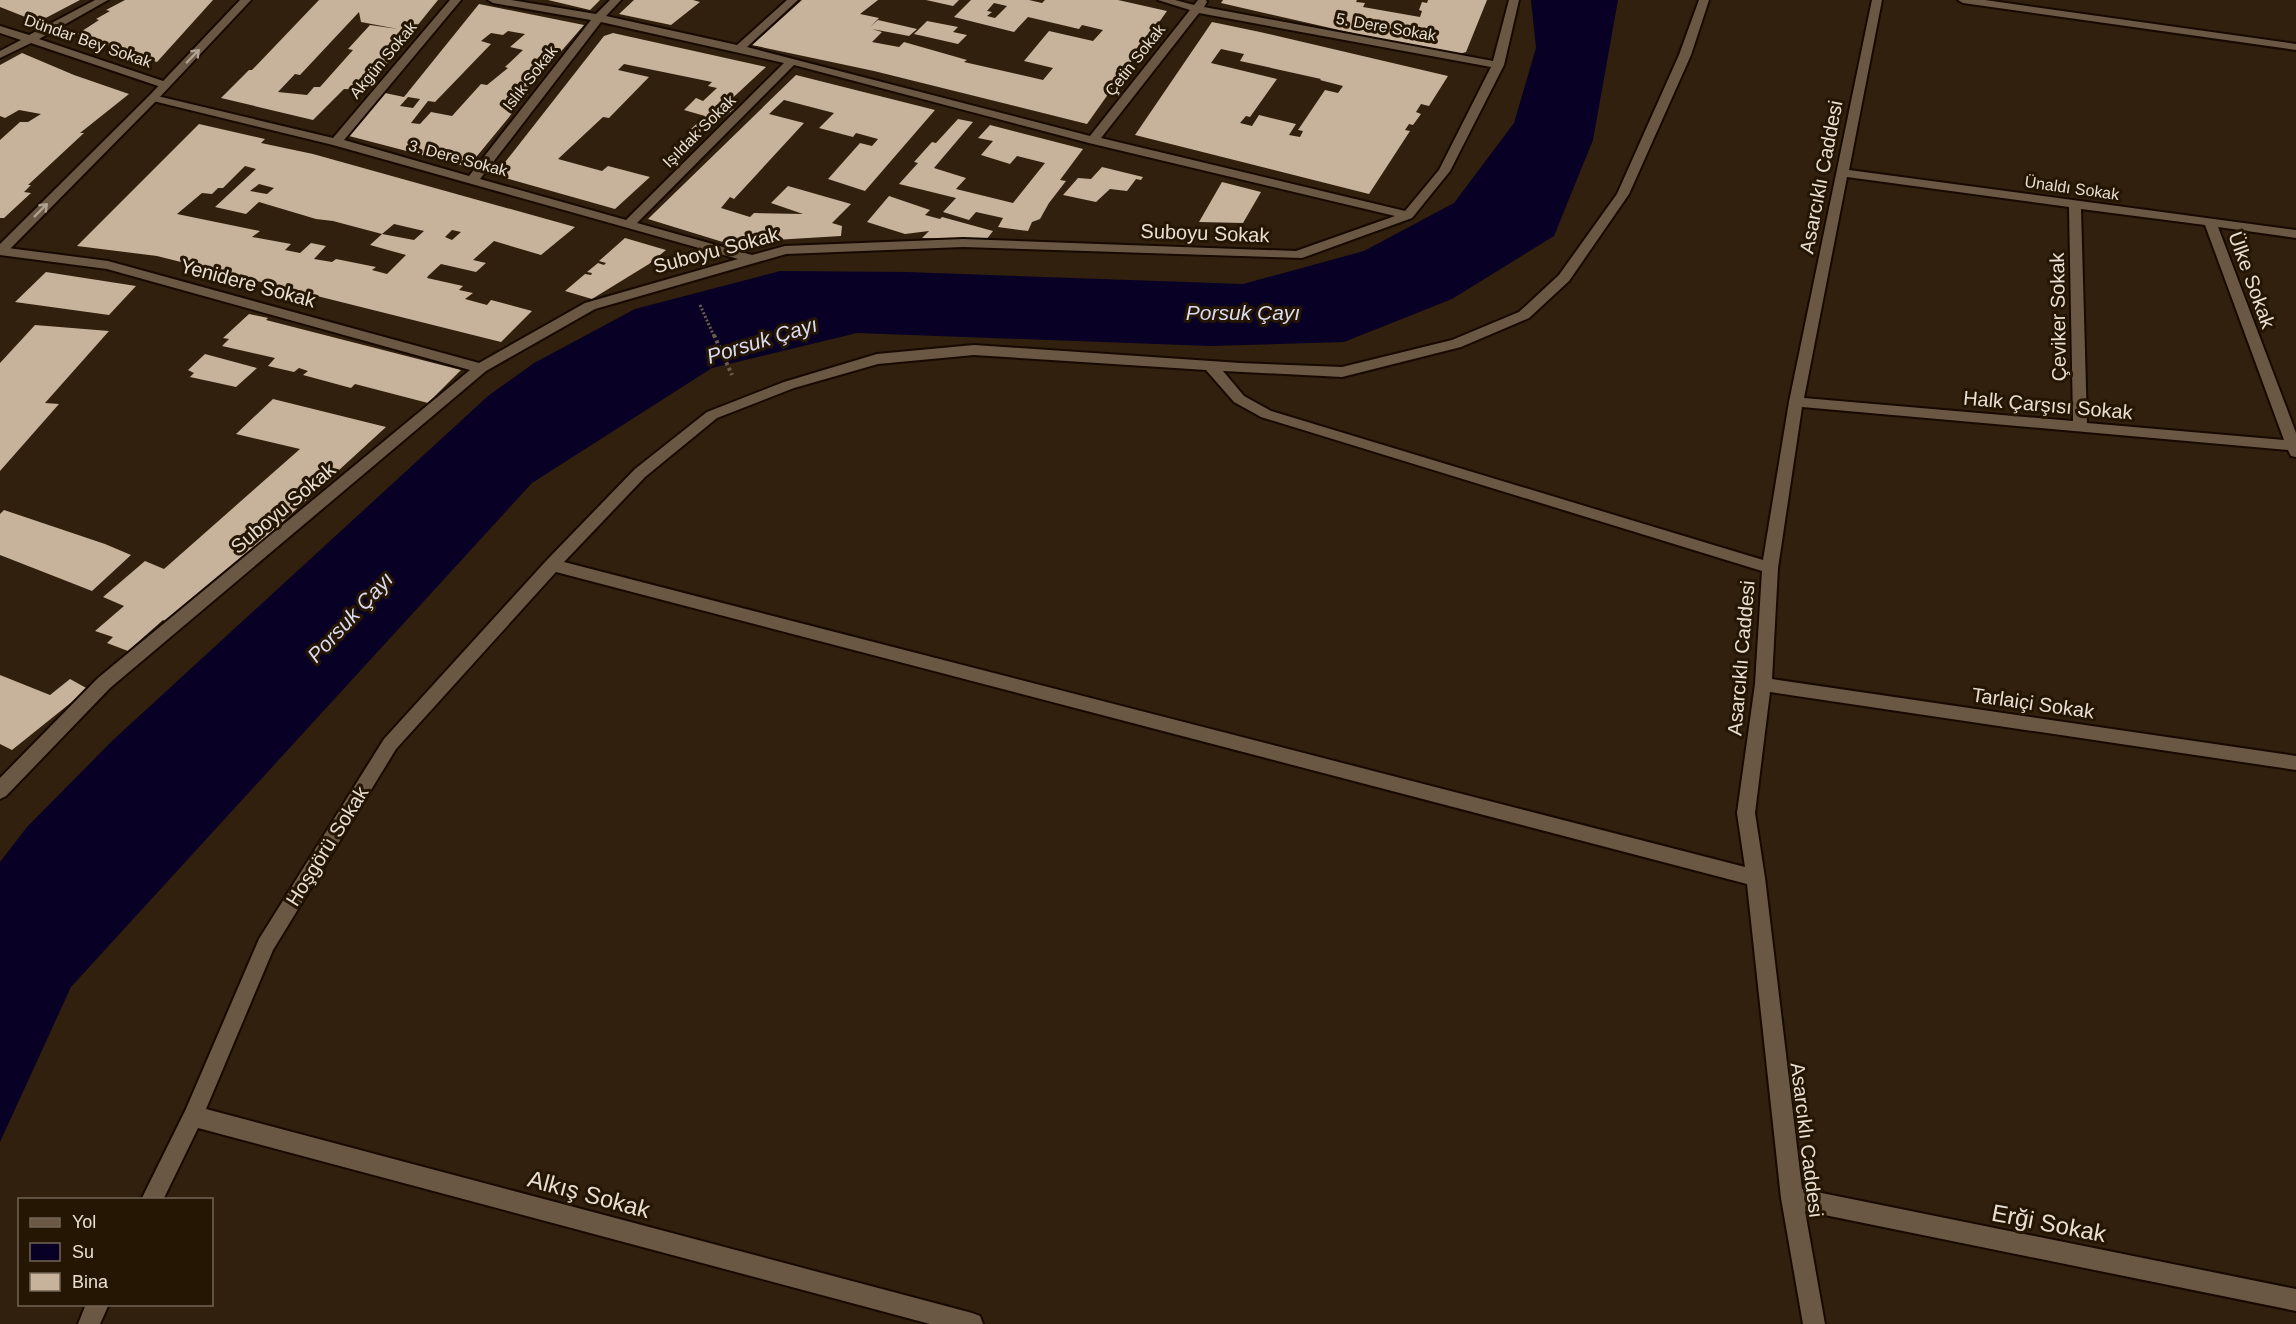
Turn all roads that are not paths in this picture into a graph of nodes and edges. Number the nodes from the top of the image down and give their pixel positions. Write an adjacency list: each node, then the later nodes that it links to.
1 (103, 0): 15 (street)
2 (246, 0): 21 (street, one-way to 2)
3 (456, 0): 24 (street, Akgün Sokak)
4 (493, 0): 13 (street)
5 (616, 0): 13 (street, Islık Sokak)
6 (793, 0): 17 (street)
7 (1163, 0): 12 (street, 5. Dere Sokak)
8 (1514, 0): 20 (street, Suboyu Sokak)
9 (1704, 0): 34 (street, Hoşgörü Sokak)
10 (1877, 0): 25 (street, Asarcıklı Caddesi)
11 (1963, 0): 16 (street)
12 (1200, 4): 20 (street, 5. Dere Sokak); 23 (street, Çetin Sokak)
13 (598, 18): 17 (street); 26 (street, Islık Sokak)
14 (0, 29): 15 (street, Dündar Bey Sokak)
15 (29, 40): 18 (street); 21 (street, Dündar Bey Sokak)
16 (2296, 47)
17 (739, 49): 19 (street)
18 (0, 55)
19 (792, 61): 23 (street); 30 (street, Işıldak Sokak)
20 (1497, 64): 28 (street, Suboyu Sokak)
21 (165, 85): 22 (street)
22 (153, 98): 24 (street, 3. Dere Sokak); 32 (street, one-way to 22)
23 (1093, 140): 28 (street)
24 (336, 142): 26 (street, 3. Dere Sokak)
25 (1844, 173): 27 (street, Ünaldı Sokak); 36 (street, Asarcıklı Caddesi)
26 (473, 179): 30 (street, 3. Dere Sokak)
27 (2075, 205): 29 (street, Ünaldı Sokak); 37 (street, Çeviker Sokak)
28 (1408, 214): 33 (street, Suboyu Sokak)
29 (2210, 222): 31 (street, Ünaldı Sokak); 38 (street, Ülke Sokak)
30 (629, 224): 33 (street, 3. Dere Sokak)
31 (2296, 234)
32 (0, 251): 35 (street, Yenidere Sokak)
33 (751, 259): 35 (street, Suboyu Sokak)
34 (1210, 366): 39 (street, Hoşgörü Sokak); 40 (street)
35 (481, 368): 43 (street, Suboyu Sokak)
36 (1796, 402): 37 (street, Halk Çarşısı Sokak); 40 (street, Asarcıklı Caddesi)
37 (2080, 427): 38 (street, Halk Çarşısı Sokak)
38 (2295, 448)
39 (552, 565): 45 (street); 46 (street, Hoşgörü Sokak)
40 (1770, 568): 41 (street, Asarcıklı Caddesi)
41 (1763, 684): 42 (street, Tarlaiçi Sokak); 45 (street, Asarcıklı Caddesi)
42 (2296, 764)
43 (7, 769): 44 (street, Suboyu Sokak)
44 (0, 791)
45 (1756, 878): 48 (street, Asarcıklı Caddesi)
46 (193, 1116): 47 (street, Hoşgörü Sokak); 52 (street, Alkış Sokak)
47 (152, 1198)
48 (1792, 1198): 49 (street, Erği Sokak); 53 (street, Asarcıklı Caddesi)
49 (2296, 1300)
50 (98, 1306): 51 (street)
51 (89, 1324)
52 (972, 1324)
53 (1814, 1324)

